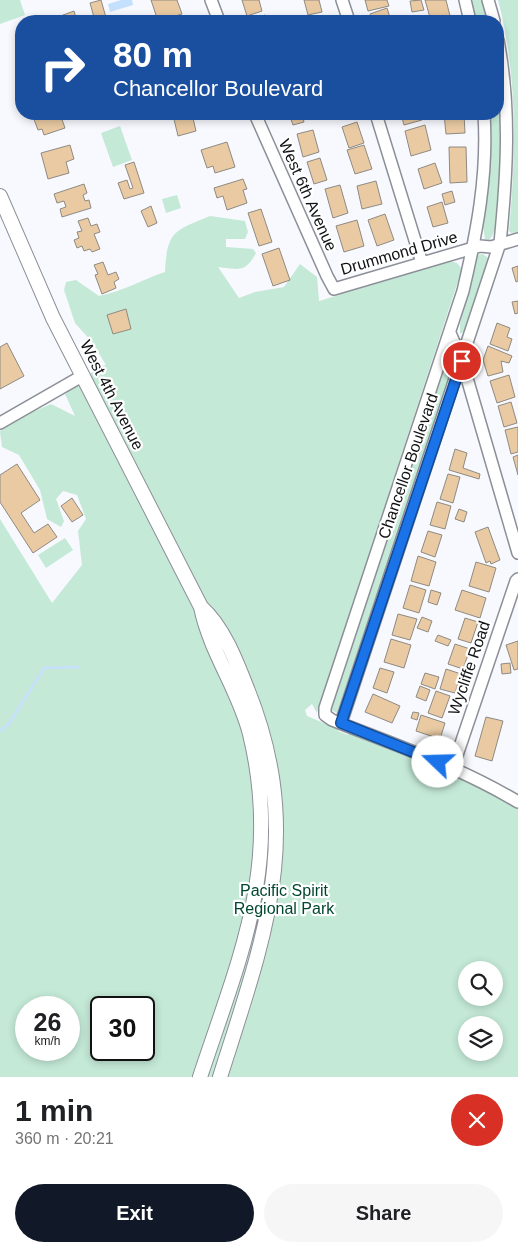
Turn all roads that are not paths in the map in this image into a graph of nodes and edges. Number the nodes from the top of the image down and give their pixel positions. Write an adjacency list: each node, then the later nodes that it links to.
1 (211, 0): 5 (street)
2 (342, 0): 6 (street)
3 (465, 0): 7 (street)
4 (488, 0): 8 (street)
5 (217, 15)
6 (346, 15)
7 (469, 15)
8 (492, 15)
9 (504, 95): 15 (street, Chancellor Boulevard)
10 (258, 120): 18 (street, West 6th Avenue)
11 (378, 120): 17 (street)
12 (484, 120): 16 (street, Chancellor Boulevard)
13 (0, 196): 21 (main road, West 4th Avenue)
14 (518, 239): 15 (street, Drummond Drive)
15 (500, 243): 16 (street, Drummond Drive); 20 (street, Chancellor Boulevard)
16 (473, 248): 17 (street, Drummond Drive); 19 (street, Chancellor Boulevard)
17 (422, 263): 18 (street, Drummond Drive)
18 (334, 289)
19 (450, 333): 20 (street); 26 (street, Chancellor Boulevard)
20 (462, 361): 23 (street); 26 (street, Chancellor Boulevard)
21 (82, 376): 22 (street); 25 (main road, West 4th Avenue)
22 (0, 423)
23 (518, 553)
24 (518, 580): 27 (street, Wycliffe Road)
25 (201, 607): 29 (main road); 30 (main road)
26 (341, 723): 27 (street)
27 (453, 768): 28 (street)
28 (518, 802)
29 (200, 1077)
30 (220, 1077)

